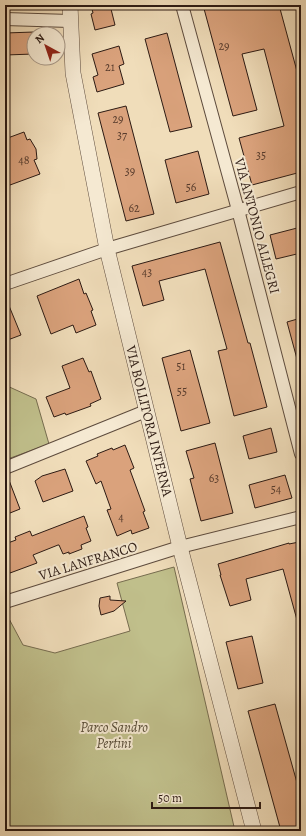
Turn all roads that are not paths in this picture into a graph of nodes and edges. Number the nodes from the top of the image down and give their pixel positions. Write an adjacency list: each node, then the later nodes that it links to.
1 (70, 5): 4 (street, VIA BOLLITORA INTERNA)
2 (182, 5): 6 (street, VIA ANTONIO ALLEGRI)
3 (5, 19): 4 (street)
4 (70, 21): 7 (street, VIA BOLLITORA INTERNA)
5 (301, 192): 6 (street)
6 (238, 210): 7 (street); 10 (street, VIA ANTONIO ALLEGRI)
7 (107, 249): 8 (street); 9 (street, VIA BOLLITORA INTERNA)
8 (5, 284)
9 (146, 411): 11 (street); 13 (street, VIA BOLLITORA INTERNA)
10 (301, 454)
11 (5, 468)
12 (301, 517): 13 (street, VIA LANFRANCO)
13 (180, 547): 14 (street, VIA LANFRANCO); 15 (street, VIA BOLLITORA INTERNA)
14 (5, 602)
15 (254, 831)

